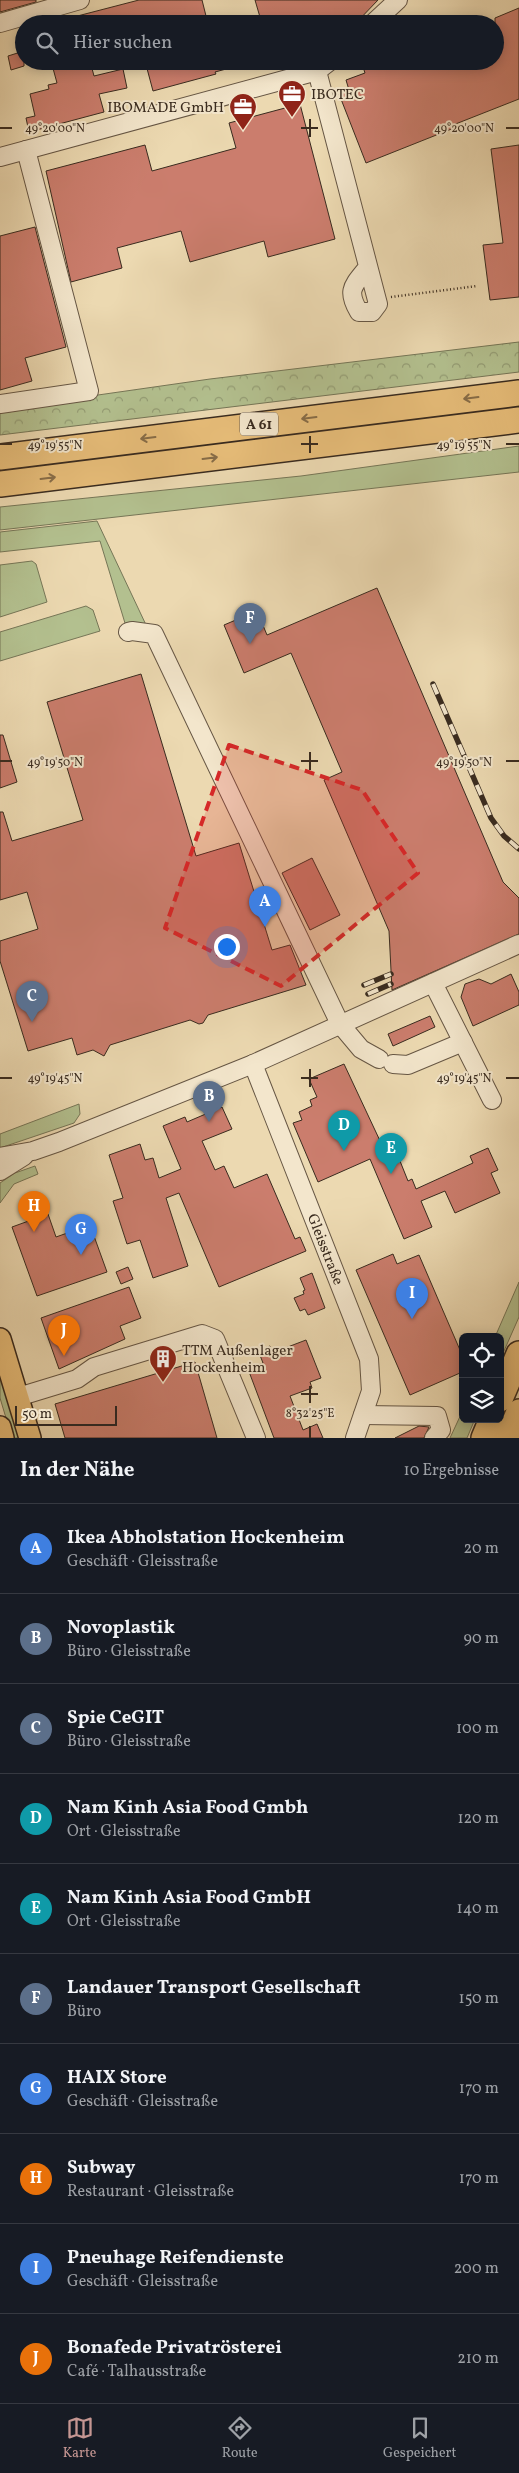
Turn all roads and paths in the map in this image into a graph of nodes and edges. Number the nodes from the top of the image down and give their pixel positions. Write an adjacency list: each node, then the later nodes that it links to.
1 (80, 0): 3 (street)
2 (398, 0): 4 (street)
3 (28, 15)
4 (382, 15)
5 (15, 19): 6 (street)
6 (0, 23)
7 (310, 70): 9 (street)
8 (325, 70): 11 (street)
9 (26, 150): 10 (street); 15 (street)
10 (0, 157)
11 (368, 268): 13 (street); 13 (street)
12 (477, 286): 13 (path)
13 (377, 298)
14 (519, 392): 17 (highway, A 61, one-way to 17)
15 (0, 404)
16 (519, 420): 18 (highway, A 61, one-way to 16)
17 (0, 457)
18 (0, 484)
19 (128, 632): 22 (street)
20 (519, 944): 21 (street)
21 (433, 983): 22 (street); 23 (street)
22 (340, 1024): 23 (street); 24 (street)
23 (463, 1042): 25 (street)
24 (253, 1064): 26 (street); 34 (street, Gleisstraße)
25 (492, 1100)
26 (34, 1151): 27 (street); 28 (street)
27 (0, 1157)
28 (0, 1171)
29 (0, 1339): 32 (main road)
30 (519, 1354): 31 (highway)
31 (504, 1390)
32 (18, 1397): 38 (main road); 39 (street)
33 (519, 1412): 43 (highway)
34 (363, 1415): 40 (street, Gleisstraße); 41 (street)
35 (490, 1423): 42 (highway)
36 (0, 1427): 37 (main road)
37 (3, 1438)
38 (30, 1438)
39 (256, 1438)
40 (355, 1438)
41 (434, 1438)
42 (484, 1438)
43 (508, 1438)

